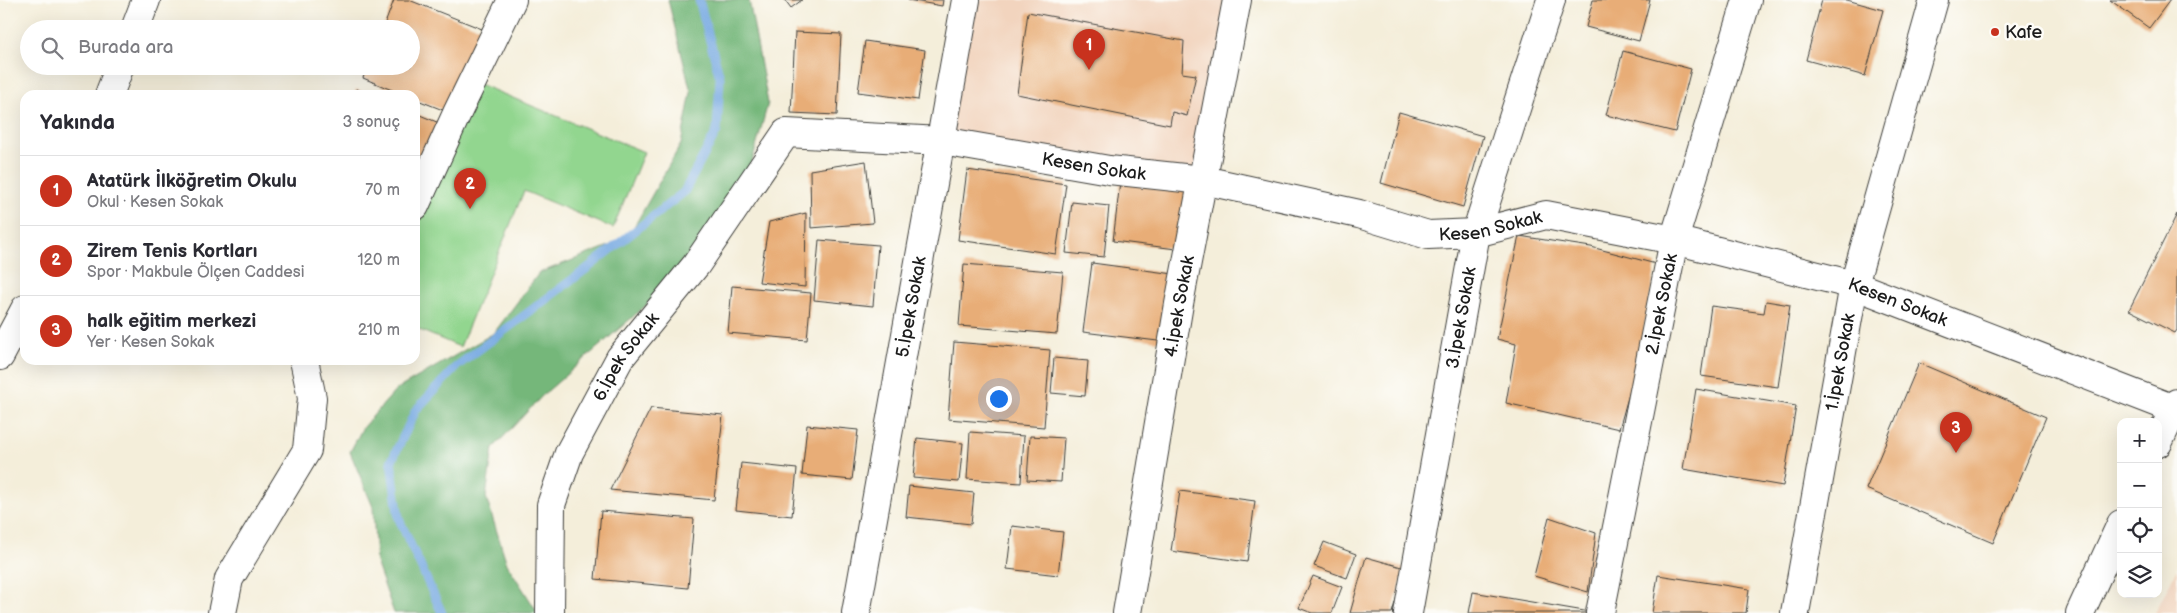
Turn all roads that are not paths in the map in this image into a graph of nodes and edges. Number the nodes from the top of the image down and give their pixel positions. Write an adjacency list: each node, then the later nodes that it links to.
1 (146, 0): 8 (street)
2 (512, 0): 14 (street)
3 (966, 0): 12 (street, 5.İpek Sokak)
4 (1237, 0): 13 (street, 4.İpek Sokak)
5 (1551, 0): 15 (street, 3.İpek Sokak)
6 (1747, 0): 16 (street, 2.İpek Sokak)
7 (1934, 0): 17 (street, 1.İpek Sokak)
8 (138, 20)
9 (117, 75): 10 (street)
10 (111, 90)
11 (786, 133): 12 (street, Kesen Sokak); 25 (street, 6.İpek Sokak)
12 (942, 141): 13 (street, Kesen Sokak); 26 (street, 5.İpek Sokak)
13 (1203, 180): 15 (street, Kesen Sokak); 27 (street, 4.İpek Sokak)
14 (420, 195)
15 (1476, 233): 16 (street, Kesen Sokak); 28 (street, 3.İpek Sokak)
16 (1674, 240): 17 (street, Kesen Sokak); 29 (street, 2.İpek Sokak)
17 (1854, 285): 21 (street, Kesen Sokak); 30 (street, 1.İpek Sokak)
18 (20, 318): 19 (street)
19 (0, 356)
20 (311, 365): 24 (street)
21 (2175, 406): 22 (street)
22 (2162, 434)
23 (2117, 533): 31 (street)
24 (222, 613)
25 (550, 613)
26 (856, 613)
27 (1126, 613)
28 (1408, 613)
29 (1600, 613)
30 (1795, 613)
31 (2080, 613)

